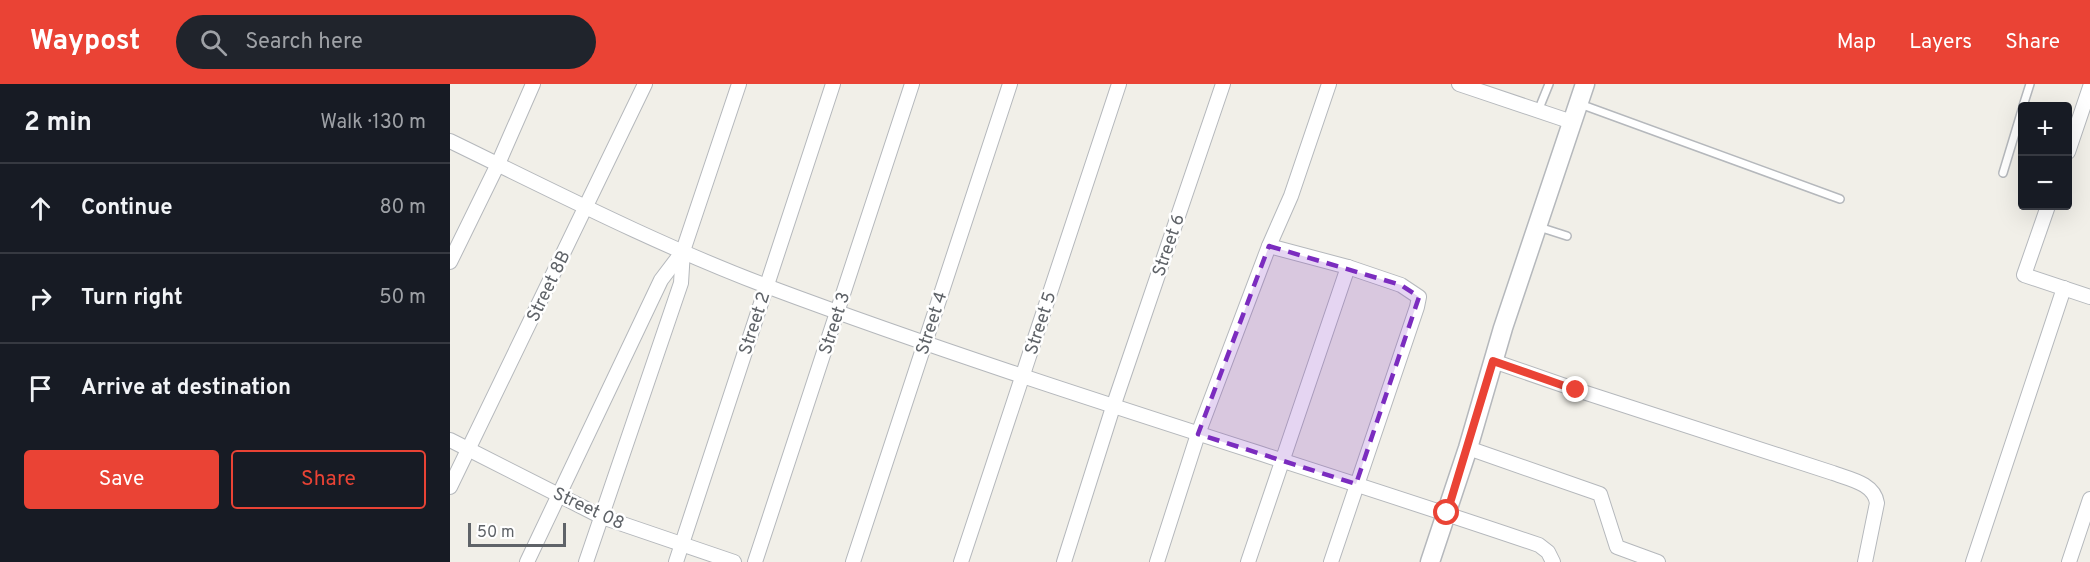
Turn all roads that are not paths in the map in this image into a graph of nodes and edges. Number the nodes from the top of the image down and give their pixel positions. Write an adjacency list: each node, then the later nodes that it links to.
1 (533, 84): 22 (street)
2 (645, 84): 25 (street, Street 8B)
3 (740, 84): 30 (street)
4 (833, 84): 33 (street, Street 2)
5 (912, 84): 36 (street, Street 3)
6 (1010, 84): 37 (street, Street 4)
7 (1119, 84): 39 (street, Street 5)
8 (1223, 84): 40 (street, Street 6)
9 (1329, 84): 29 (street)
10 (1458, 84): 17 (street)
11 (1550, 84): 17 (lane)
12 (1585, 84): 16 (street)
13 (2030, 84): 15 (lane)
14 (2090, 87): 20 (street)
15 (2025, 102)
16 (1578, 104): 18 (street); 24 (lane)
17 (1538, 111): 18 (street)
18 (1572, 122): 27 (street)
19 (2018, 124): 23 (lane)
20 (2072, 138)
21 (450, 141): 22 (street)
22 (498, 164): 25 (street); 31 (street)
23 (2003, 173)
24 (1840, 199)
25 (587, 208): 30 (street); 44 (street, Street 8B)
26 (2048, 210): 34 (street)
27 (1537, 226): 28 (lane); 38 (street)
28 (1567, 236)
29 (1269, 246): 32 (street); 41 (street)
30 (683, 251): 33 (street); 48 (street); 51 (street)
31 (450, 262)
32 (1348, 267): 45 (street); 46 (street)
33 (766, 286): 36 (street); 52 (street, Street 2)
34 (2064, 288): 35 (street); 68 (street)
35 (2090, 297)
36 (838, 311): 37 (street); 57 (street, Street 3)
37 (925, 343): 39 (street); 58 (street, Street 4)
38 (1493, 361): 43 (street); 67 (street)
39 (1023, 375): 40 (street); 59 (street, Street 5)
40 (1113, 407): 41 (street); 60 (street, Street 6)
41 (1198, 434): 45 (street); 61 (street)
42 (450, 440): 44 (street, Street 08)
43 (1468, 448): 50 (street); 66 (street)
44 (468, 449): 47 (street, Street 8B); 48 (street, Street 08)
45 (1281, 460): 46 (street); 62 (street)
46 (1356, 484): 50 (street); 63 (street)
47 (450, 488)
48 (560, 496): 51 (street, Street 08); 53 (street)
49 (2090, 499): 69 (street)
50 (1447, 513): 64 (street); 65 (street)
51 (602, 517): 52 (street, Street 08); 54 (street)
52 (681, 545): 55 (street, Street 2); 56 (street, Street 08)
53 (527, 562)
54 (586, 562)
55 (676, 562)
56 (734, 562)
57 (755, 562)
58 (853, 562)
59 (962, 562)
60 (1064, 562)
61 (1157, 562)
62 (1248, 562)
63 (1331, 562)
64 (1430, 562)
65 (1552, 562)
66 (1658, 562)
67 (1865, 562)
68 (1973, 562)
69 (2069, 562)

